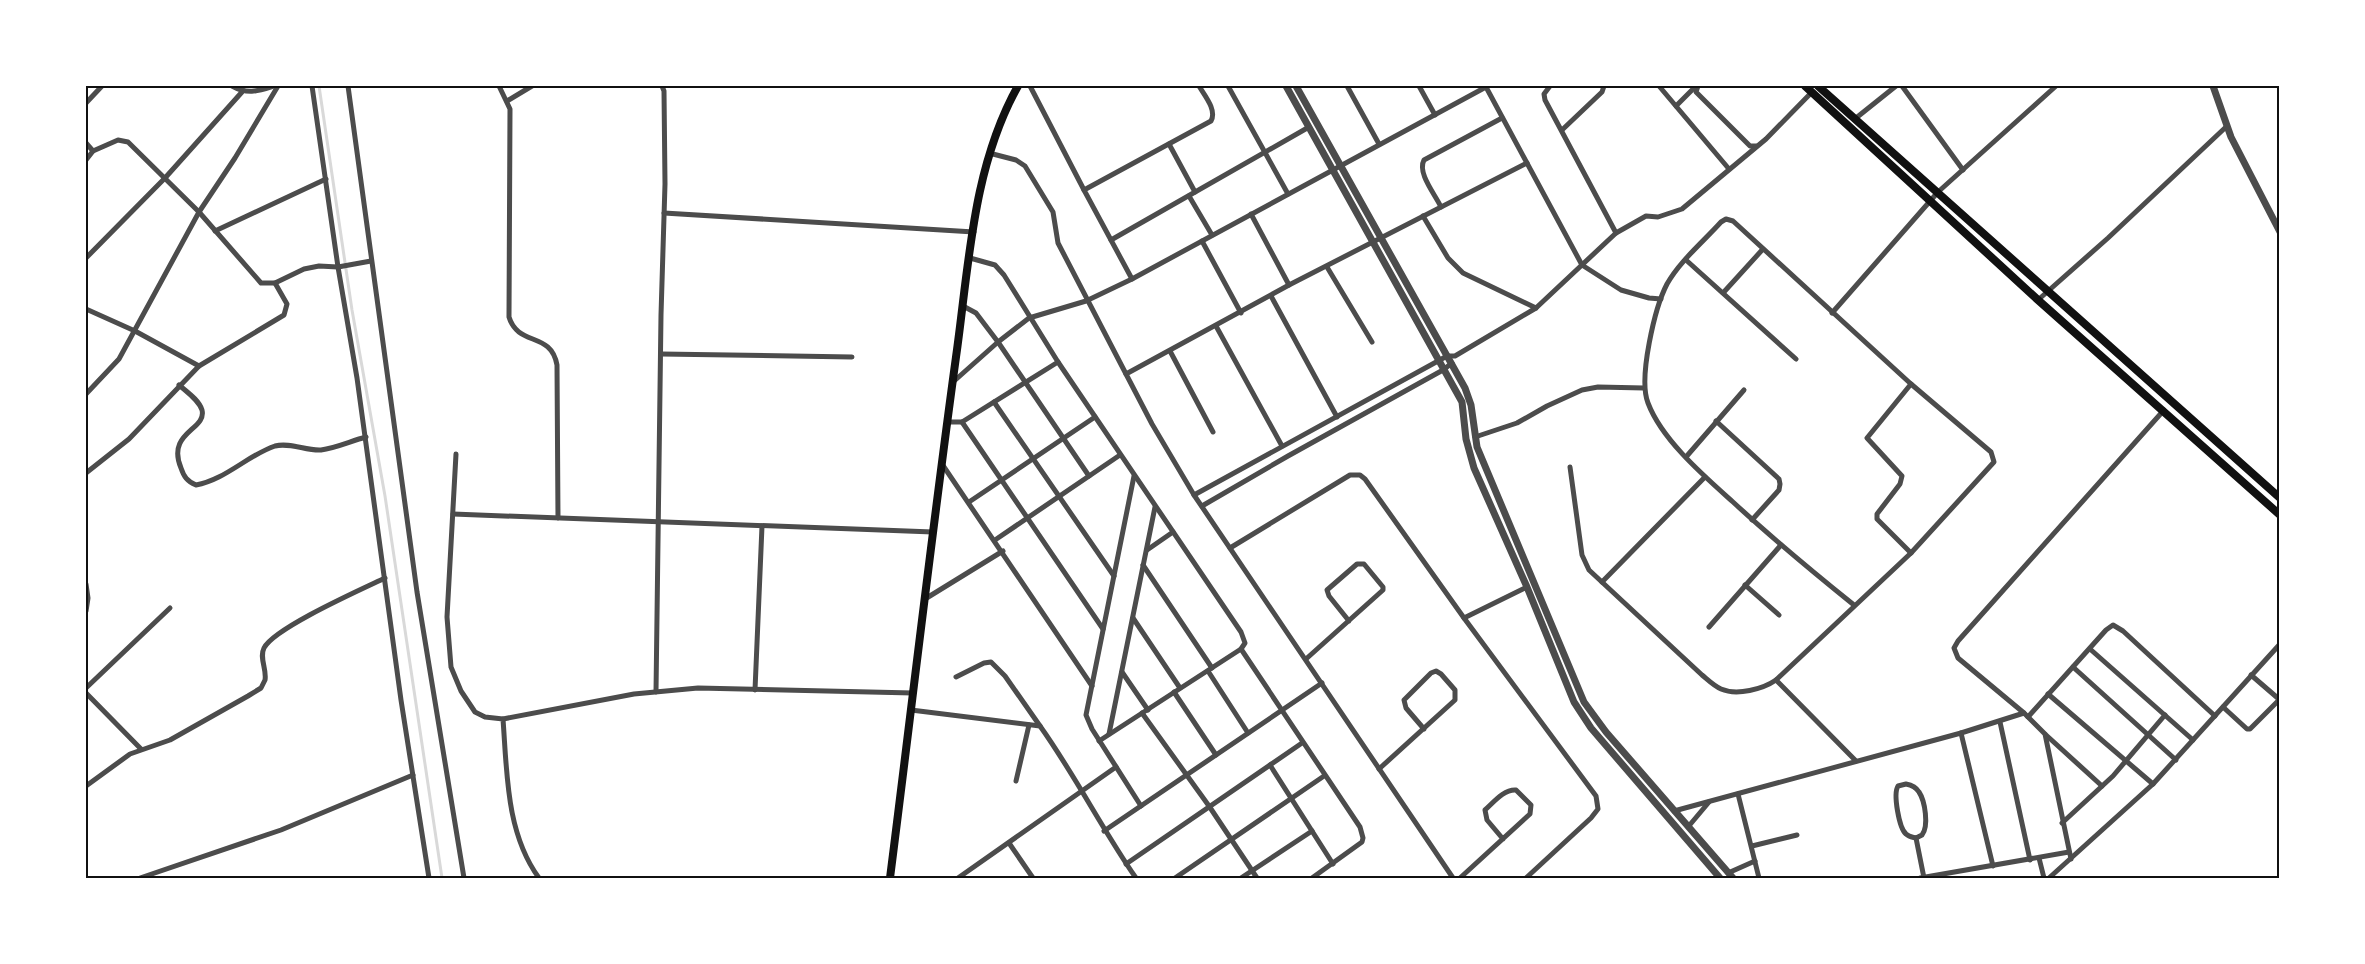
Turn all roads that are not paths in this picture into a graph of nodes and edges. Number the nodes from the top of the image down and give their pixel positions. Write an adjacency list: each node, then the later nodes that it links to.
1 (102, 86): 29 (street)
2 (232, 86): 27 (street)
3 (276, 86): 27 (street); 58 (street)
4 (312, 86): 50 (street)
5 (348, 86): 74 (street)
6 (499, 86): 28 (street)
7 (532, 86): 28 (street)
8 (662, 86): 59 (street)
9 (1018, 86): 43 (main road)
10 (1030, 86): 51 (street)
11 (1198, 86): 38 (street)
12 (1228, 86): 42 (street)
13 (1286, 86): 35 (street)
14 (1296, 86): 46 (street)
15 (1347, 86): 39 (street)
16 (1419, 86): 31 (street)
17 (1486, 86): 31 (street); 32 (street)
18 (1551, 86): 36 (street)
19 (1604, 86): 36 (street)
20 (1659, 86): 30 (street)
21 (1697, 86): 30 (street); 40 (street)
22 (1896, 86): 33 (street)
23 (1902, 86): 48 (street)
24 (2056, 86): 48 (street)
25 (2213, 86): 34 (street)
26 (1813, 87): 33 (main road); 40 (street); 56 (main road)
27 (242, 92): 49 (street)
28 (507, 100): 147 (street)
29 (86, 103)
30 (1676, 106): 47 (street)
31 (1435, 115): 39 (street)
32 (1502, 118): 45 (street); 57 (street)
33 (1856, 118): 53 (main road)
34 (2227, 126): 65 (street); 81 (street)
35 (1310, 127): 42 (street); 46 (street)
36 (1562, 130): 64 (street)
37 (86, 143): 41 (street)
38 (1169, 144): 51 (street); 52 (street)
39 (1379, 144): 46 (street)
40 (1758, 146): 47 (street)
41 (93, 151): 44 (street); 49 (street)
42 (1265, 152): 52 (street); 54 (street)
43 (989, 153): 63 (main road); 86 (street)
44 (86, 160)
45 (1527, 163): 57 (street); 75 (street)
46 (1336, 167): 54 (street); 68 (street)
47 (1729, 169): 64 (street)
48 (1963, 170): 53 (street)
49 (165, 178): 58 (street); 71 (street)
50 (326, 179): 62 (street); 76 (street)
51 (1084, 190): 67 (street)
52 (1195, 192): 55 (street)
53 (1938, 192): 56 (street); 81 (main road)
54 (1288, 194): 60 (street)
55 (1189, 196): 66 (street); 67 (street)
56 (1931, 201): 85 (main road); 90 (street)
57 (1441, 207): 61 (street)
58 (199, 212): 62 (street); 94 (street)
59 (664, 213): 63 (street); 98 (street)
60 (1251, 214): 66 (street); 80 (street)
61 (1423, 216): 68 (street); 88 (street)
62 (215, 231): 79 (street)
63 (974, 232): 72 (main road)
64 (1616, 232): 75 (street)
65 (2280, 232)
66 (1212, 235): 69 (street)
67 (1111, 240): 78 (street)
68 (1376, 240): 77 (street); 99 (street); 103 (street)
69 (1202, 241): 78 (street); 91 (street)
70 (1763, 249): 73 (street); 82 (street); 90 (street)
71 (86, 258)
72 (970, 258): 87 (main road); 92 (street)
73 (1686, 260): 82 (street); 84 (street)
74 (371, 261): 76 (street); 264 (street)
75 (1582, 265): 84 (street); 88 (street)
76 (338, 267): 79 (street); 124 (street)
77 (1327, 267): 80 (street); 96 (street)
78 (1132, 279): 86 (street)
79 (275, 283): 106 (street)
80 (1289, 285): 83 (street)
81 (2047, 291): 85 (street); 141 (main road)
82 (1723, 293): 102 (street)
83 (1271, 297): 91 (street); 119 (street)
84 (1661, 299): 113 (street)
85 (2038, 300): 117 (main road)
86 (1086, 301): 92 (street); 108 (street)
87 (963, 306): 95 (street); 109 (main road)
88 (1536, 308): 100 (street)
89 (86, 309): 94 (street)
90 (1832, 312): 111 (street)
91 (1241, 313): 93 (street)
92 (1029, 318): 95 (street); 104 (street)
93 (1216, 326): 97 (street); 127 (street)
94 (135, 331): 106 (street); 115 (street)
95 (998, 342): 109 (street); 110 (street)
96 (1372, 342)
97 (1170, 351): 108 (street); 123 (street)
98 (661, 354): 101 (street); 150 (street)
99 (1447, 356): 100 (street); 103 (street); 105 (street)
100 (1455, 356): 105 (street)
101 (852, 357)
102 (1796, 359)
103 (1438, 361): 107 (street); 119 (street)
104 (1058, 362): 110 (street); 118 (street)
105 (1452, 365): 107 (street); 125 (street)
106 (199, 366): 112 (street)
107 (1443, 370): 143 (street); 166 (street)
108 (1126, 374): 139 (street)
109 (953, 382): 121 (main road)
110 (1025, 383): 116 (street); 126 (street)
111 (1911, 384): 159 (street); 159 (street)
112 (179, 385): 124 (street); 134 (street)
113 (1644, 388): 125 (street); 130 (street)
114 (1744, 390): 120 (street)
115 (86, 394)
116 (994, 402): 122 (street); 131 (street)
117 (2164, 410): 146 (main road); 202 (street)
118 (1095, 417): 126 (street); 129 (street)
119 (1337, 417): 127 (street)
120 (1716, 421): 130 (street); 149 (street)
121 (947, 422): 122 (street); 132 (main road)
122 (962, 422): 138 (street)
123 (1213, 432)
124 (366, 437): 162 (street)
125 (1475, 437): 239 (street)
126 (1064, 439): 131 (street); 135 (street)
127 (1282, 446): 139 (street)
128 (456, 454): 145 (street)
129 (1120, 455): 135 (street); 136 (street)
130 (1686, 457): 137 (street)
131 (1032, 460): 138 (street); 140 (street)
132 (941, 462): 142 (street); 152 (main road)
133 (1570, 467): 163 (street)
134 (86, 473)
135 (1089, 476): 140 (street)
136 (1134, 476): 144 (street); 161 (street)
137 (1705, 477): 149 (street); 163 (street)
138 (1002, 481): 142 (street); 148 (street)
139 (1194, 495): 143 (street)
140 (1059, 497): 148 (street); 161 (street)
141 (2280, 498)
142 (969, 502): 154 (street)
143 (1202, 506): 156 (street)
144 (1155, 507): 153 (street); 157 (street)
145 (453, 514): 147 (street); 205 (street)
146 (2280, 515)
147 (558, 518): 150 (street)
148 (1028, 518): 154 (street); 176 (street)
149 (1752, 520): 155 (street)
150 (659, 522): 151 (street); 192 (street)
151 (762, 526): 152 (street); 191 (street)
152 (933, 532): 167 (main road)
153 (1173, 532): 157 (street); 178 (street)
154 (995, 540): 158 (street)
155 (1781, 545): 165 (street); 168 (street)
156 (1230, 548): 173 (street); 180 (street)
157 (1147, 550): 160 (street)
158 (1003, 551): 167 (street); 188 (street)
159 (1911, 553): 168 (street)
160 (1143, 566): 172 (street); 182 (street)
161 (1114, 576): 176 (street)
162 (385, 578): 218 (street); 226 (street)
163 (1602, 582): 186 (street)
164 (86, 584): 170 (street)
165 (1745, 585): 171 (street); 175 (street)
166 (1527, 587): 173 (street); 277 (street)
167 (925, 599): 194 (main road)
168 (1854, 605): 186 (street)
169 (170, 608): 189 (street)
170 (86, 611)
171 (1779, 615)
172 (1133, 618): 183 (street); 190 (street)
173 (1464, 618): 276 (street)
174 (1349, 621): 174 (street); 180 (street)
175 (1708, 627)
176 (1103, 629): 188 (street)
177 (2280, 644): 184 (street)
178 (1241, 649): 182 (street); 201 (street)
179 (2090, 649): 181 (street); 203 (street); 204 (street)
180 (1306, 659): 187 (street)
181 (2073, 667): 196 (street); 214 (street)
182 (1210, 669): 190 (street); 210 (street)
183 (1122, 672): 200 (street); 212 (street)
184 (2252, 675): 197 (street); 198 (street)
185 (956, 677): 208 (street)
186 (1776, 680): 221 (street)
187 (1322, 683): 201 (street); 225 (street)
188 (1092, 686): 216 (street)
189 (86, 688)
190 (1180, 688): 195 (street)
191 (755, 690): 192 (street); 194 (street)
192 (656, 692): 205 (street)
193 (86, 693): 218 (street)
194 (913, 693): 199 (main road)
195 (1174, 693): 200 (street); 219 (street)
196 (2048, 694): 202 (street); 222 (street)
197 (2279, 700): 198 (street)
198 (2223, 707): 204 (street)
199 (911, 710): 207 (street); 266 (main road)
200 (1145, 711): 212 (street); 227 (street)
201 (1280, 711): 210 (street); 217 (street)
202 (2026, 715): 206 (street); 213 (street)
203 (2165, 715): 214 (street); 215 (street)
204 (2215, 716): 215 (street)
205 (503, 719): 265 (street)
206 (2000, 722): 211 (street); 253 (street)
207 (1029, 724): 208 (street); 229 (street)
208 (1040, 726): 233 (street)
209 (1424, 729): 209 (street); 225 (street)
210 (1248, 733): 219 (street)
211 (1961, 733): 221 (street); 257 (street)
212 (1110, 734): 216 (street)
213 (2045, 735): 232 (street); 240 (street)
214 (2148, 735): 220 (street); 222 (street)
215 (2193, 740): 220 (street)
216 (1099, 741): 224 (street)
217 (1302, 743): 223 (street); 228 (street)
218 (141, 749): 231 (street)
219 (1216, 754): 227 (street)
220 (2176, 760): 230 (street)
221 (1856, 761): 234 (street)
222 (2127, 761): 230 (street); 232 (street)
223 (1270, 765): 235 (street); 238 (street)
224 (1116, 767): 233 (street); 237 (street)
225 (1379, 769): 274 (street)
226 (413, 775): 262 (street); 263 (street)
227 (1187, 775): 237 (street); 238 (street)
228 (1324, 776): 235 (street); 256 (street)
229 (1016, 781)
230 (2152, 784): 252 (street)
231 (86, 786)
232 (2103, 786): 240 (street)
233 (1083, 790): 242 (street); 248 (street)
234 (1738, 794): 236 (street); 249 (street)
235 (1291, 798): 243 (street); 246 (street)
236 (1710, 801): 239 (street); 241 (street)
237 (1141, 806): 242 (street)
238 (1209, 806): 246 (street); 255 (street)
239 (1674, 810): 241 (street)
240 (2062, 823): 250 (street)
241 (1688, 826): 260 (street)
242 (1104, 831): 255 (street)
243 (1312, 831): 256 (street); 258 (street)
244 (1797, 835): 249 (street)
245 (1916, 838): 245 (street); 261 (street)
246 (1231, 839): 258 (street); 270 (street)
247 (1503, 839): 247 (street); 275 (street)
248 (1009, 843): 267 (street); 268 (street)
249 (1752, 846): 254 (street)
250 (2069, 852): 251 (street); 252 (street)
251 (2039, 858): 253 (street); 281 (street)
252 (2071, 859): 282 (street)
253 (2030, 860): 257 (street)
254 (1755, 861): 260 (street); 278 (street)
255 (1126, 864): 269 (street)
256 (1333, 864): 273 (street)
257 (1993, 866): 259 (street)
258 (1252, 871): 271 (street); 272 (street)
259 (1962, 871): 261 (street); 280 (street)
260 (1730, 876)
261 (1924, 878): 279 (street)
262 (140, 879)
263 (429, 879)
264 (464, 879)
265 (539, 879)
266 (890, 879)
267 (958, 879)
268 (1033, 879)
269 (1136, 879)
270 (1174, 879)
271 (1241, 879)
272 (1257, 879)
273 (1312, 879)
274 (1453, 879)
275 (1460, 879)
276 (1526, 879)
277 (1720, 879)
278 (1759, 879)
279 (1920, 879)
280 (1964, 879)
281 (2044, 879)
282 (2049, 879)

